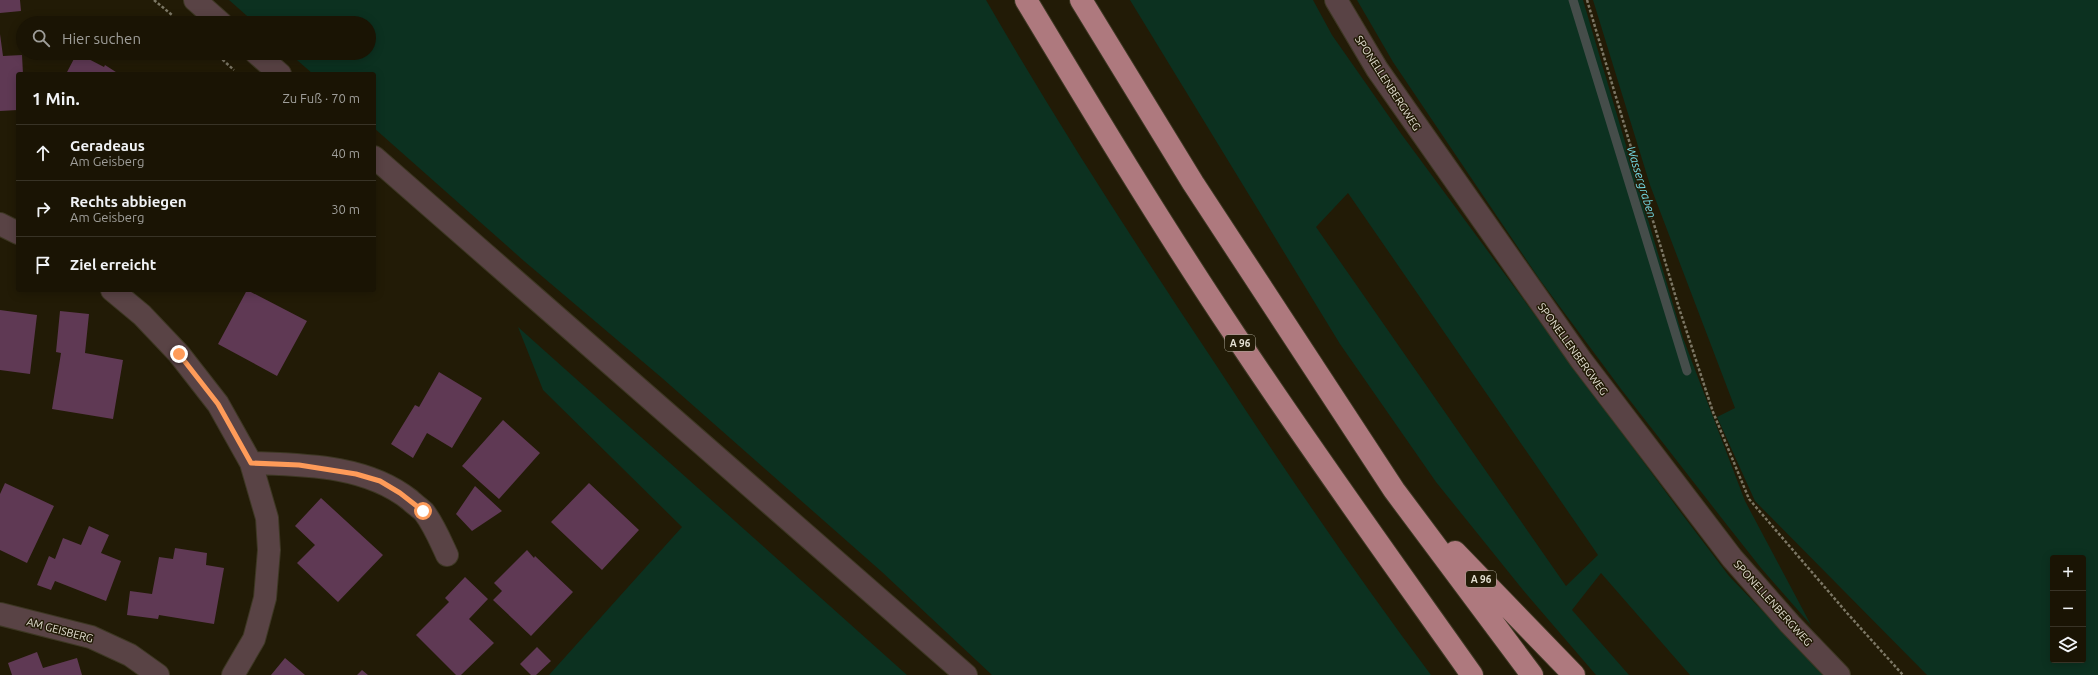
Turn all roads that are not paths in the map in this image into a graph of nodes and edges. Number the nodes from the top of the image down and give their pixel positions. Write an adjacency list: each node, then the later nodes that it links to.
1 (195, 0): 5 (street)
2 (1026, 0): 19 (highway, A 96)
3 (1081, 0): 13 (highway, A 96)
4 (1336, 0): 22 (street, SPONELLENBERGWEG)
5 (213, 16)
6 (264, 60): 7 (street)
7 (278, 72)
8 (376, 159): 18 (street)
9 (0, 224): 10 (street)
10 (16, 232)
11 (114, 292): 12 (street)
12 (251, 463): 14 (street); 17 (street)
13 (1394, 490): 20 (highway, A 96); 21 (highway, A 96)
14 (447, 555)
15 (0, 614): 16 (street, AM GEISBERG)
16 (158, 675)
17 (233, 675)
18 (966, 675)
19 (1472, 675)
20 (1532, 675)
21 (1574, 675)
22 (1840, 675)

